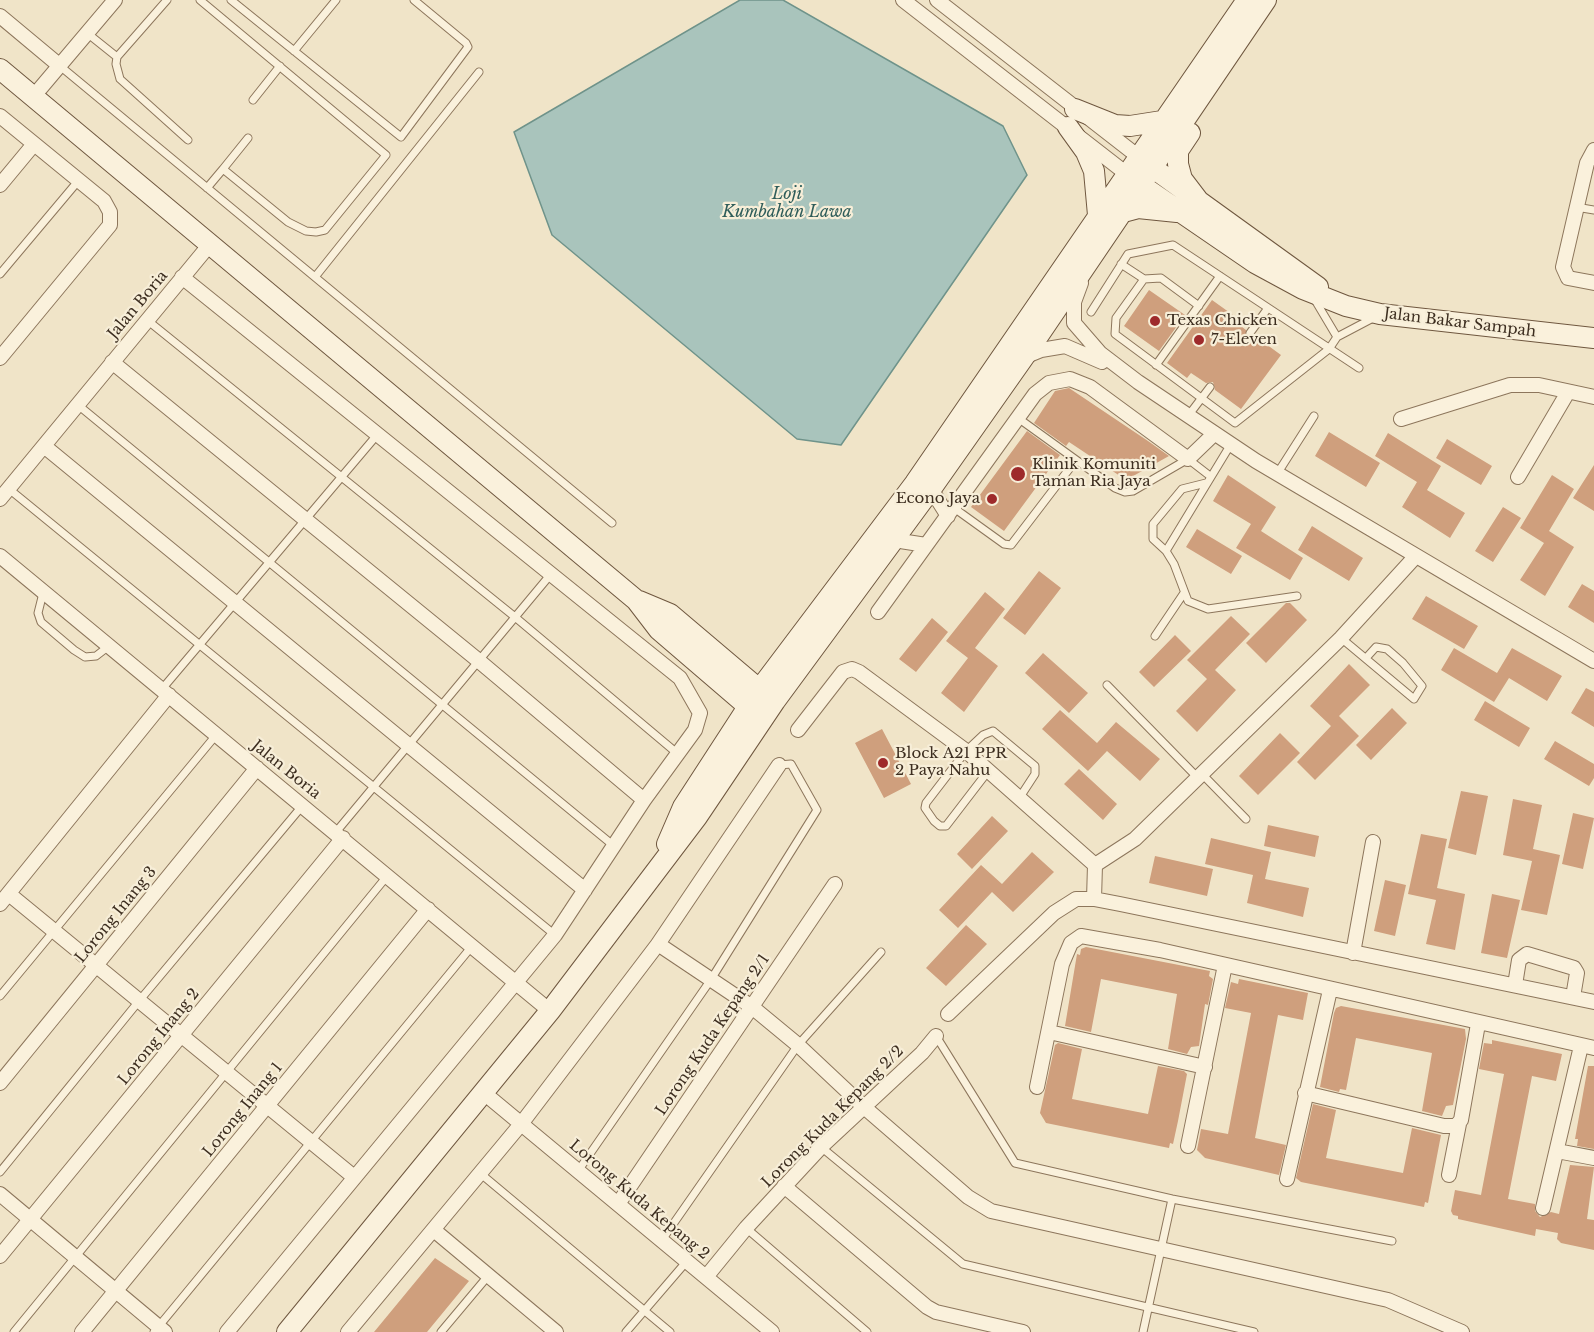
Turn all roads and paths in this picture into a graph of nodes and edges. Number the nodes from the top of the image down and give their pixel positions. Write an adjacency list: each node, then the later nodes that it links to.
1 (115, 0): 13 (street)
2 (167, 0): 15 (lane)
3 (201, 0): 17 (lane)
4 (231, 0): 14 (lane)
5 (336, 0): 14 (lane)
6 (414, 0): 14 (lane)
7 (903, 0): 23 (street)
8 (937, 0): 23 (street)
9 (1247, 0): 24 (main road)
10 (1266, 0): 29 (main road)
11 (1270, 0): 35 (main road)
12 (0, 16): 16 (street)
13 (87, 33): 15 (lane); 16 (street)
14 (294, 51)
15 (117, 57): 26 (lane)
16 (60, 66): 20 (street); 34 (lane)
17 (280, 66): 21 (lane); 30 (lane)
18 (0, 69): 20 (main road)
19 (479, 72): 47 (lane)
20 (33, 97): 41 (main road)
21 (253, 100)
22 (0, 116): 27 (street)
23 (1072, 118): 24 (main road); 29 (street); 31 (street); 40 (main road)
24 (1162, 121): 29 (main road)
25 (248, 138): 30 (lane)
26 (188, 140)
27 (34, 144): 32 (street); 33 (street)
28 (1594, 150): 36 (street)
29 (1145, 162): 31 (main road); 35 (main road, Jalan Bakar Sampah)
30 (223, 169): 34 (lane)
31 (1134, 179): 38 (main road); 39 (main road, Jalan Bakar Sampah); 40 (main road)
32 (79, 180): 44 (lane); 62 (street)
33 (0, 185)
34 (207, 188): 47 (lane)
35 (1198, 200): 51 (main road, Jalan Bakar Sampah)
36 (1576, 207): 37 (lane); 49 (street)
37 (1594, 210)
38 (1123, 212): 39 (main road); 42 (main road)
39 (1182, 213): 50 (main road, Jalan Bakar Sampah)
40 (1098, 214): 115 (main road)
41 (211, 243): 46 (street, Jalan Boria); 102 (main road)
42 (1088, 263): 61 (main road); 66 (street)
43 (1122, 264): 45 (lane); 48 (lane); 54 (lane)
44 (0, 274)
45 (1220, 276): 52 (lane); 53 (lane)
46 (182, 277): 56 (street, Jalan Boria); 76 (street)
47 (315, 278): 91 (lane)
48 (1144, 279): 52 (lane); 64 (lane)
49 (1594, 283)
50 (1303, 289): 51 (main road, Jalan Bakar Sampah); 58 (lane)
51 (1328, 297): 55 (main road, Jalan Bakar Sampah)
52 (1199, 306): 64 (lane)
53 (1268, 308): 57 (lane); 60 (lane)
54 (1090, 312)
55 (1380, 314): 58 (lane); 59 (main road, Jalan Bakar Sampah)
56 (147, 320): 63 (street, Jalan Boria); 84 (lane)
57 (1250, 333)
58 (1337, 337): 60 (lane)
59 (1594, 338)
60 (1329, 349): 65 (lane); 70 (lane)
61 (1024, 357): 66 (street); 87 (main road)
62 (0, 358)
63 (112, 362): 71 (street, Jalan Boria); 90 (street)
64 (1156, 364): 70 (lane)
65 (1359, 368)
66 (1138, 382): 73 (street)
67 (1210, 387): 70 (lane)
68 (1568, 392): 69 (street); 75 (street); 85 (street)
69 (1594, 397)
70 (1202, 398): 73 (lane)
71 (78, 405): 79 (street, Jalan Boria); 97 (lane)
72 (1314, 416): 82 (lane)
73 (1188, 417): 77 (street)
74 (1018, 418): 80 (street); 81 (lane); 89 (street)
75 (1401, 419)
76 (378, 434): 84 (lane); 98 (street)
77 (1214, 434): 78 (street); 80 (street)
78 (1231, 444): 82 (street); 83 (lane)
79 (44, 446): 88 (street, Jalan Boria); 103 (street)
80 (1188, 459): 81 (lane); 83 (lane)
81 (1076, 460): 89 (lane)
82 (1277, 474): 96 (street)
83 (1210, 476): 86 (lane)
84 (342, 477): 90 (lane); 105 (lane)
85 (1518, 477)
86 (1206, 483): 94 (lane); 94 (lane)
87 (931, 489): 89 (street); 92 (main road)
88 (4, 494): 108 (lane)
89 (951, 512): 93 (street)
90 (304, 521): 97 (lane); 111 (street)
91 (612, 524)
92 (894, 540): 93 (street); 115 (main road)
93 (926, 545): 104 (street)
94 (1166, 551): 100 (lane)
95 (0, 556): 99 (street, Jalan Boria)
96 (1415, 557): 107 (street); 112 (street)
97 (270, 561): 103 (lane); 116 (lane)
98 (551, 574): 105 (lane); 122 (street)
99 (44, 592): 109 (street, Jalan Boria); 109 (lane)
100 (1184, 593): 101 (lane); 106 (lane)
101 (1297, 596)
102 (636, 600): 115 (main road); 117 (main road)
103 (235, 603): 108 (lane); 120 (street)
104 (878, 612)
105 (515, 617): 111 (lane); 122 (lane)
106 (1155, 636)
107 (1341, 638): 110 (lane); 126 (street)
108 (200, 645): 114 (lane); 127 (lane)
109 (109, 646): 114 (street, Jalan Boria)
110 (1366, 658): 110 (lane)
111 (479, 661): 116 (lane); 129 (street)
112 (1594, 661)
113 (1107, 685): 126 (lane)
114 (165, 692): 119 (street, Jalan Boria); 139 (street)
115 (767, 696): 117 (main road)
116 (443, 704): 120 (lane); 134 (lane)
117 (755, 713): 159 (main road)
118 (798, 730): 121 (street)
119 (217, 734): 124 (street, Jalan Boria); 142 (lane)
120 (409, 745): 127 (lane); 138 (street)
121 (966, 751): 125 (street); 125 (lane); 128 (lane)
122 (678, 754): 129 (street)
123 (779, 765): 144 (street); 151 (lane)
124 (257, 768): 130 (street, Jalan Boria); 148 (street, Lorong Inang 3)
125 (988, 770): 128 (street)
126 (1200, 776): 131 (lane); 135 (street)
127 (373, 787): 132 (lane); 143 (lane)
128 (1020, 797): 135 (street)
129 (644, 800): 134 (street)
130 (303, 805): 132 (street, Jalan Boria); 156 (lane)
131 (1246, 819)
132 (340, 835): 136 (street, Jalan Boria); 163 (street, Lorong Inang 2)
133 (1373, 842): 147 (street)
134 (614, 846): 138 (street)
135 (1095, 865): 140 (street)
136 (388, 875): 141 (street, Jalan Boria); 168 (lane)
137 (835, 884): 158 (street, Lorong Kuda Kepang 2/1)
138 (585, 890): 143 (street)
139 (4, 899): 142 (street)
140 (1094, 899): 147 (street); 160 (street)
141 (428, 909): 145 (street, Jalan Boria); 173 (street, Lorong Inang 1)
142 (53, 931): 148 (street); 154 (lane)
143 (555, 935): 150 (street)
144 (658, 944): 151 (street); 175 (street)
145 (473, 945): 150 (street, Jalan Boria); 177 (lane)
146 (881, 952): 165 (lane)
147 (1353, 953): 152 (street)
148 (96, 965): 156 (street); 169 (street, Lorong Inang 3)
149 (1225, 965): 153 (street); 162 (street); 167 (street)
150 (518, 981): 159 (street, Jalan Boria); 186 (street)
151 (710, 981): 158 (street); 182 (lane)
152 (1515, 985): 155 (street); 155 (street)
153 (1330, 990): 161 (street); 172 (street)
154 (0, 996)
155 (1573, 997): 157 (street)
156 (139, 1001): 163 (street); 183 (lane)
157 (1594, 1002)
158 (752, 1007): 165 (street); 191 (street, Lorong Kuda Kepang 2/1)
159 (550, 1011): 171 (main road)
160 (948, 1014)
161 (1478, 1024): 166 (street); 176 (street)
162 (1049, 1032): 167 (street); 170 (street)
163 (182, 1036): 168 (street); 193 (street, Lorong Inang 2)
164 (936, 1036): 174 (street, Lorong Kuda Kepang 2/2); 190 (lane)
165 (798, 1045): 174 (street); 196 (lane)
166 (1588, 1047): 180 (street)
167 (1205, 1066): 178 (street)
168 (226, 1072): 173 (street); 200 (lane)
169 (0, 1083)
170 (1037, 1087)
171 (484, 1093): 175 (street, Lorong Kuda Kepang 2); 212 (main road)
172 (1305, 1093): 176 (street); 187 (street)
173 (268, 1106): 177 (street); 204 (street, Lorong Inang 1)
174 (864, 1107): 179 (street, Lorong Kuda Kepang 2/2); 198 (street)
175 (521, 1124): 182 (street, Lorong Kuda Kepang 2); 184 (street)
176 (1459, 1124): 185 (street)
177 (311, 1142): 186 (street); 208 (lane)
178 (1188, 1146)
179 (821, 1147): 188 (street, Lorong Kuda Kepang 2/2); 205 (lane)
180 (1557, 1151): 181 (street); 192 (street)
181 (1594, 1158)
182 (578, 1171): 191 (street, Lorong Kuda Kepang 2)
183 (0, 1172)
184 (481, 1174): 195 (street); 206 (lane)
185 (1449, 1175)
186 (354, 1177): 211 (street)
187 (1287, 1179)
188 (784, 1186): 194 (street, Lorong Kuda Kepang 2/2); 221 (street)
189 (0, 1194): 193 (street)
190 (1173, 1199): 197 (lane); 198 (lane)
191 (618, 1204): 196 (street, Lorong Kuda Kepang 2)
192 (1543, 1208)
193 (30, 1220): 199 (street, Lorong Inang 2); 200 (street)
194 (746, 1228): 203 (street, Lorong Kuda Kepang 2/2); 220 (lane)
195 (435, 1231): 202 (street); 213 (street)
196 (662, 1240): 201 (street, Lorong Kuda Kepang 2)
197 (1392, 1241)
198 (1161, 1250): 205 (lane); 224 (street)
199 (0, 1256)
200 (74, 1256): 204 (street); 209 (lane)
201 (687, 1261): 203 (street, Lorong Kuda Kepang 2); 206 (lane)
202 (488, 1276): 207 (street); 214 (lane)
203 (706, 1277): 219 (street, Lorong Kuda Kepang 2)
204 (116, 1291): 208 (street); 210 (street, Lorong Inang 1)
205 (1148, 1308): 222 (lane); 223 (lane)
206 (645, 1311): 217 (lane); 218 (lane)
207 (542, 1320): 215 (street); 216 (street)
208 (159, 1330)
209 (14, 1332)
210 (82, 1332)
211 (227, 1332)
212 (287, 1332)
213 (348, 1332)
214 (441, 1332)
215 (532, 1332)
216 (556, 1332)
217 (626, 1332)
218 (670, 1332)
219 (772, 1332)
220 (867, 1332)
221 (1023, 1332)
222 (1143, 1332)
223 (1254, 1332)
224 (1462, 1332)

